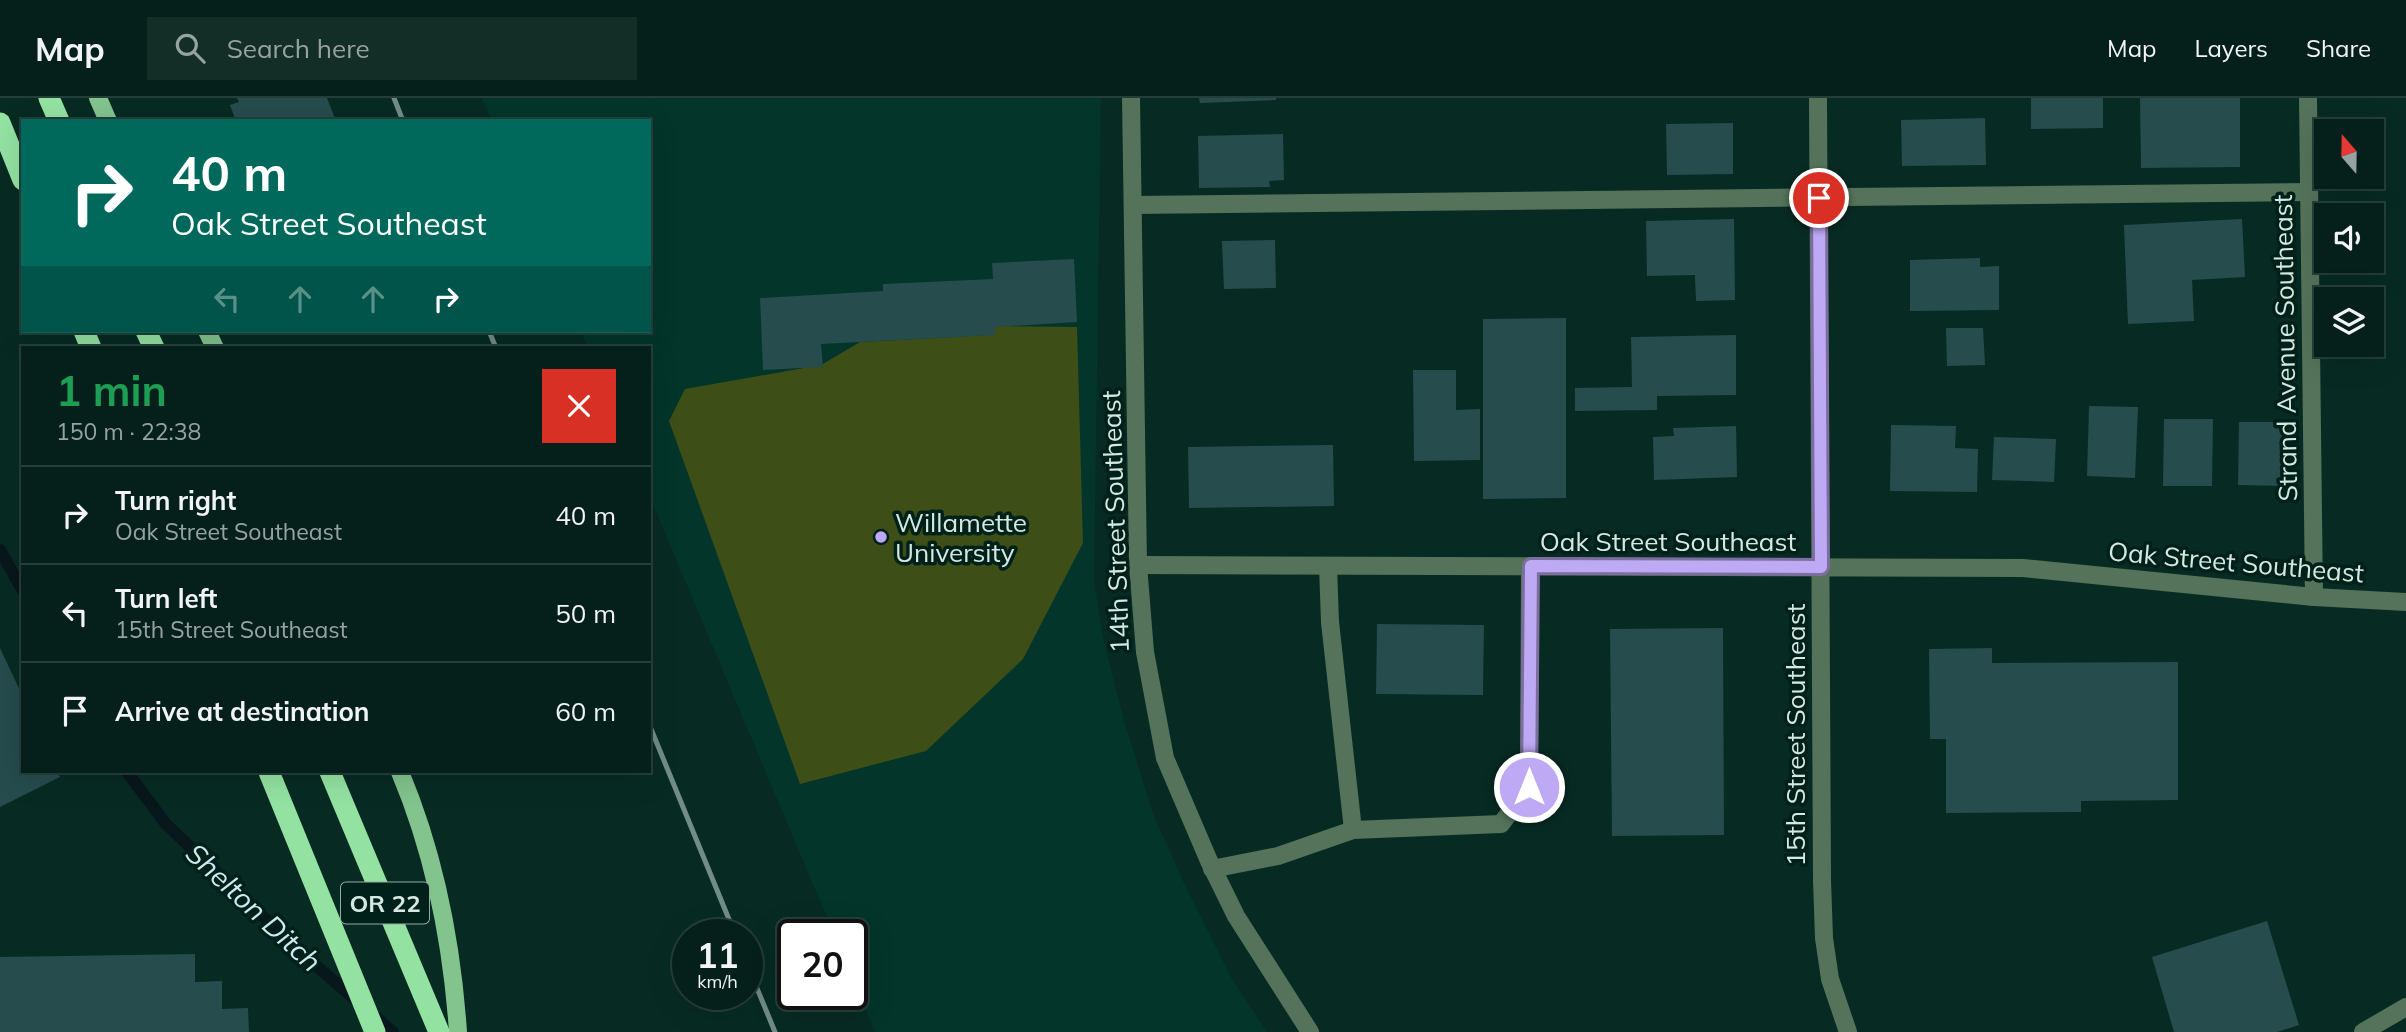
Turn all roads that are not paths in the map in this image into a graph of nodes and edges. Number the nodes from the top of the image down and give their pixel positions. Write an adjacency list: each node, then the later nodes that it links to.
1 (49, 98): 6 (highway)
2 (98, 98): 7 (main road)
3 (1131, 98): 12 (street, 14th Street Southeast)
4 (1818, 98): 11 (street, 15th Street Southeast)
5 (2308, 98): 10 (street, Strand Avenue Southeast)
6 (58, 119)
7 (107, 119)
8 (0, 123): 9 (highway)
9 (21, 175)
10 (2309, 192): 11 (street); 17 (street, Strand Avenue Southeast)
11 (1819, 198): 12 (street); 16 (street, 15th Street Southeast)
12 (1133, 205): 13 (street, 14th Street Southeast)
13 (1138, 565): 14 (street, Oak Street Southeast); 23 (street, 14th Street Southeast)
14 (1328, 566): 15 (street, Oak Street Southeast); 22 (street)
15 (1531, 566): 16 (street, Oak Street Southeast); 22 (street)
16 (1821, 567): 17 (street, Oak Street Southeast); 29 (street, 15th Street Southeast)
17 (2314, 597): 18 (street, Oak Street Southeast)
18 (2406, 602)
19 (269, 773): 25 (highway)
20 (331, 773): 26 (highway, OR 22)
21 (400, 773): 27 (main road)
22 (1353, 830): 23 (street)
23 (1212, 869): 28 (street, 14th Street Southeast)
24 (2406, 1007): 30 (street)
25 (375, 1032)
26 (439, 1032)
27 (458, 1032)
28 (1310, 1032)
29 (1847, 1032)
30 (2363, 1032)

